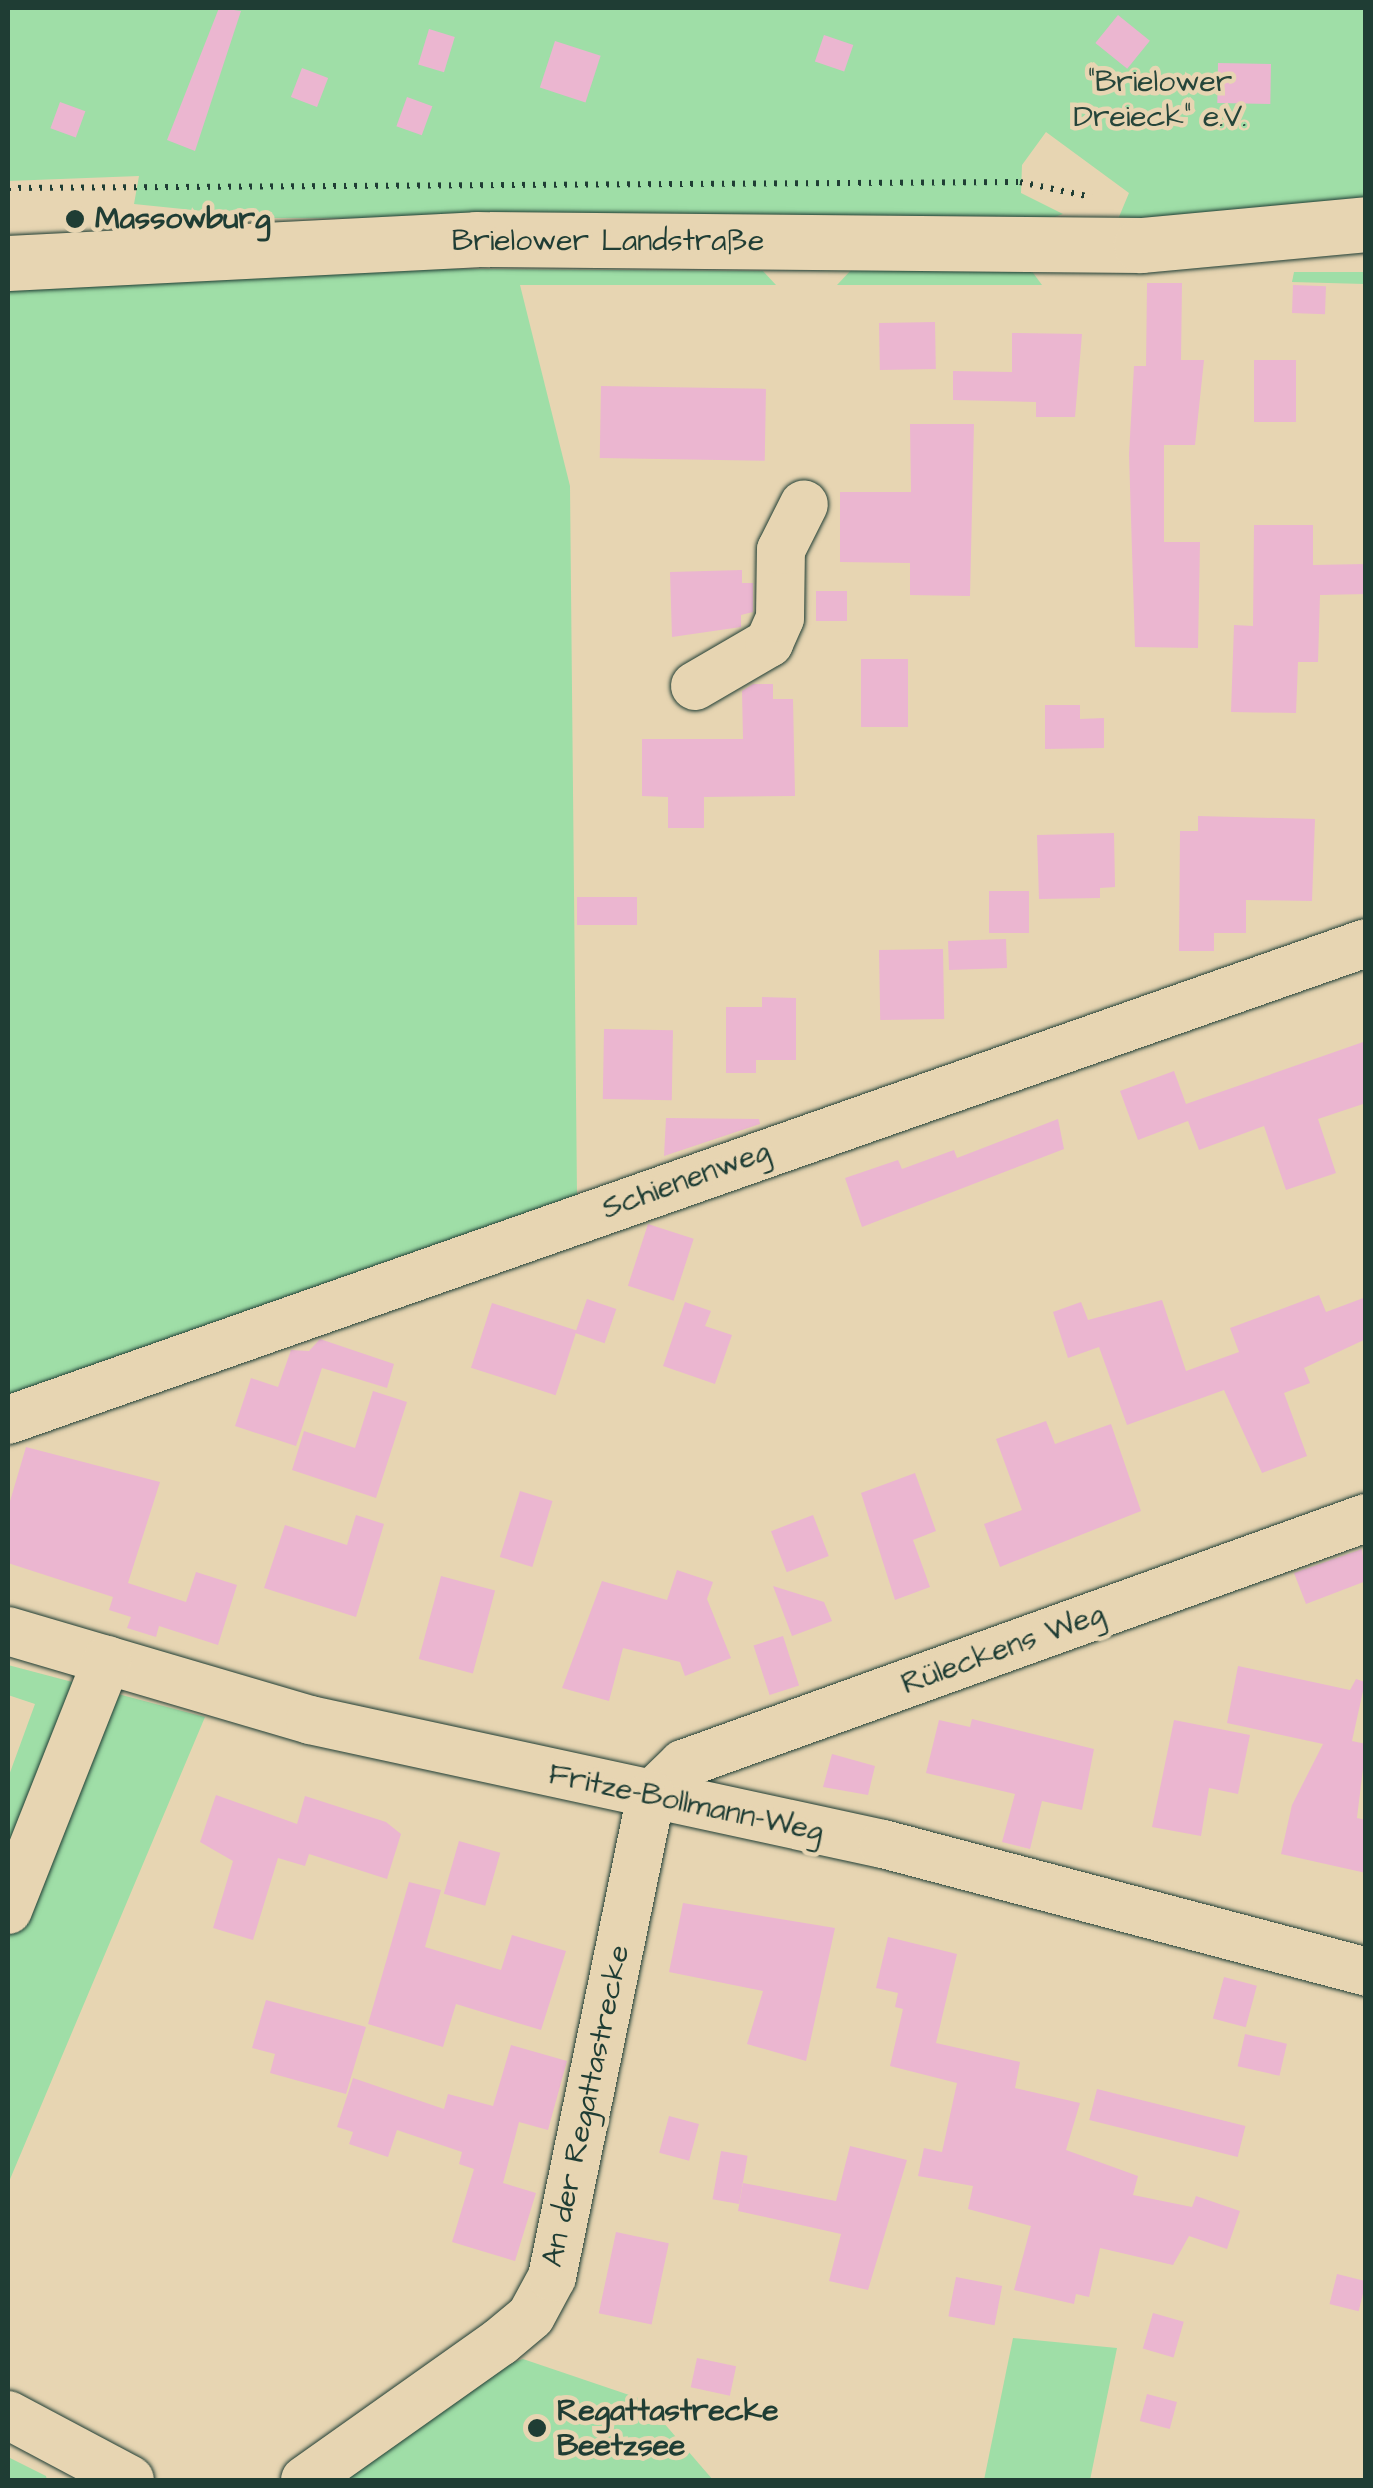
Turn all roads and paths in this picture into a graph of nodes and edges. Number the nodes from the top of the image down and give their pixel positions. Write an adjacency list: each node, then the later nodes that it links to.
1 (8, 188): 2 (path)
2 (1100, 198)
3 (1366, 224): 4 (main road, Brielower Landstraße)
4 (1210, 242): 5 (main road, Brielower Landstraße); 6 (main road, Brielower Landstraße)
5 (1366, 248)
6 (8, 263)
7 (804, 504): 8 (street)
8 (695, 686)
9 (1366, 943): 10 (street, Schienenweg)
10 (8, 1420)
11 (1366, 1518): 14 (street, Rüleckens Weg)
12 (8, 1630): 13 (street, Fritze-Bollmann-Weg)
13 (107, 1660): 14 (street, Fritze-Bollmann-Weg); 15 (street)
14 (651, 1795): 16 (street, Fritze-Bollmann-Weg); 19 (street, An der Regattastrecke)
15 (8, 1910)
16 (1366, 1972)
17 (8, 2415): 18 (street)
18 (130, 2480)
19 (306, 2480)

